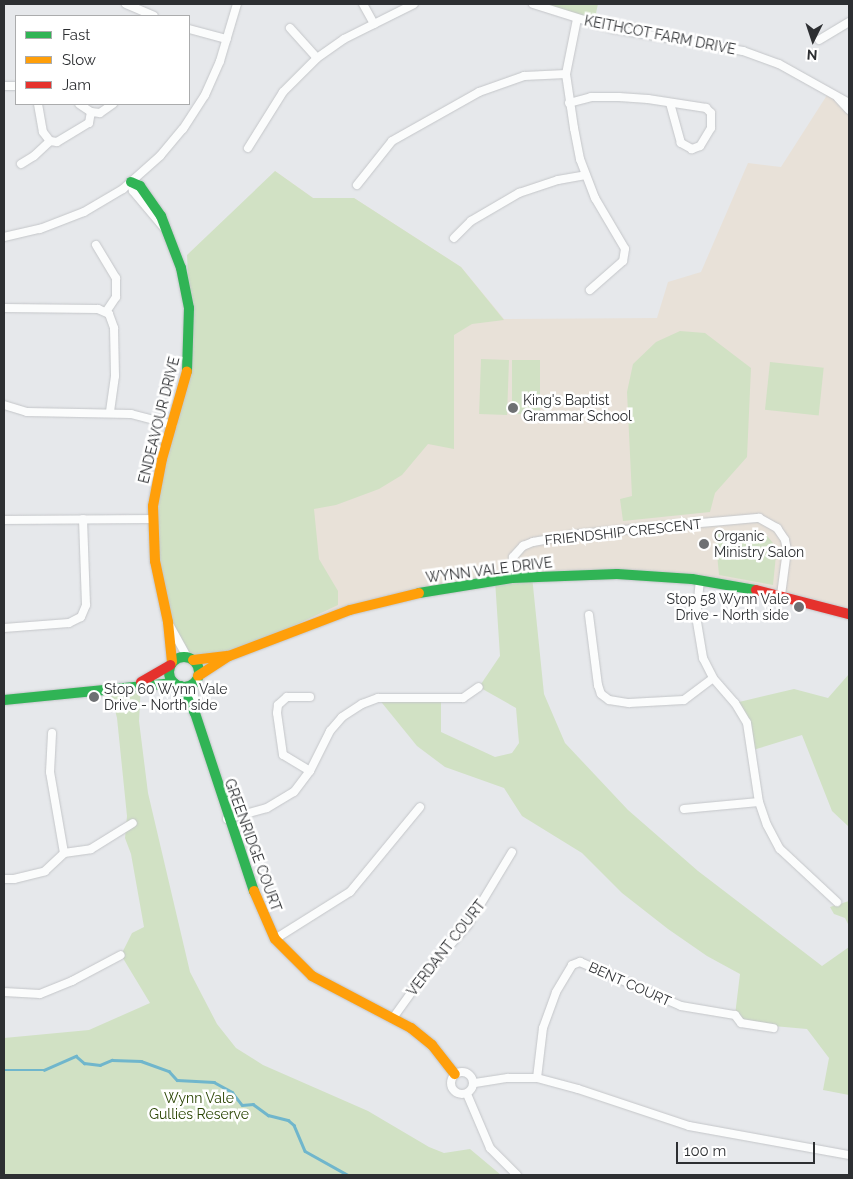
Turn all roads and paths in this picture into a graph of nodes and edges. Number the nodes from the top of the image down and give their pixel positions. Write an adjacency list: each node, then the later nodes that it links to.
1 (126, 4): 6 (street)
2 (237, 4): 13 (street)
3 (362, 4): 10 (street)
4 (414, 4): 10 (street)
5 (533, 4): 8 (street, KEITHCOT FARM DRIVE)
6 (141, 7): 7 (street)
7 (153, 15)
8 (577, 19): 16 (street); 17 (street, KEITHCOT FARM DRIVE)
9 (849, 22): 14 (street)
10 (374, 24): 15 (street)
11 (290, 28): 15 (street)
12 (190, 29): 13 (street)
13 (227, 39): 30 (street)
14 (819, 40)
15 (317, 58): 27 (street)
16 (566, 74): 18 (street); 31 (street)
17 (838, 98): 20 (street, KEITHCOT FARM DRIVE); 24 (street, KEITHCOT FARM DRIVE)
18 (569, 103): 19 (street); 29 (street)
19 (670, 103): 19 (street)
20 (849, 103)
21 (38, 105): 26 (street)
22 (80, 105): 25 (street)
23 (112, 105): 25 (street)
24 (849, 110)
25 (91, 112): 26 (street)
26 (50, 141): 28 (street)
27 (248, 148)
28 (20, 164)
29 (586, 175): 33 (street); 35 (street)
30 (131, 182): 32 (street); 40 (street, ENDEAVOUR DRIVE)
31 (356, 184)
32 (4, 236)
33 (454, 238)
34 (96, 245): 37 (street)
35 (590, 290)
36 (4, 308): 37 (street)
37 (106, 312): 39 (street)
38 (4, 405): 39 (street)
39 (110, 413): 40 (street)
40 (172, 425): 42 (street, ENDEAVOUR DRIVE)
41 (83, 519): 42 (street); 43 (street); 50 (street)
42 (153, 519): 49 (street, ENDEAVOUR DRIVE)
43 (4, 520)
44 (512, 578): 45 (street, WYNN VALE DRIVE); 46 (street, FRIENDSHIP CRESCENT); 51 (street, WYNN VALE DRIVE)
45 (700, 580): 46 (street, WYNN VALE DRIVE); 54 (street)
46 (781, 595): 47 (street, WYNN VALE DRIVE)
47 (849, 614)
48 (589, 615): 54 (street)
49 (168, 622): 52 (street, ENDEAVOUR DRIVE); 53 (street, ENDEAVOUR DRIVE)
50 (4, 628)
51 (229, 656): 52 (street, WYNN VALE DRIVE); 55 (street, WYNN VALE DRIVE)
52 (190, 659): 53 (street, WYNN VALE DRIVE); 55 (street)
53 (171, 664): 56 (street); 57 (street, ENDEAVOUR DRIVE)
54 (713, 678): 64 (street)
55 (196, 679): 57 (street, WYNN VALE DRIVE); 61 (street, GREENRIDGE COURT)
56 (136, 684): 57 (street); 60 (street)
57 (177, 685): 61 (street, GREENRIDGE COURT)
58 (480, 687): 63 (street)
59 (310, 697): 63 (street)
60 (4, 700)
61 (195, 714): 67 (street, GREENRIDGE COURT)
62 (52, 733): 70 (street)
63 (310, 770): 67 (street)
64 (759, 802): 66 (street); 72 (street)
65 (420, 807): 73 (street)
66 (684, 809)
67 (227, 819): 73 (street, GREENRIDGE COURT)
68 (133, 823): 70 (street)
69 (512, 852): 76 (street, VERDANT COURT)
70 (64, 853): 71 (street)
71 (4, 879)
72 (837, 902)
73 (275, 939): 76 (street, GREENRIDGE COURT)
74 (121, 955): 75 (street)
75 (4, 992)
76 (393, 1018): 78 (street, GREENRIDGE COURT)
77 (774, 1028): 79 (street, BENT COURT)
78 (455, 1074): 80 (street); 81 (street)
79 (537, 1078): 80 (street); 82 (street)
80 (475, 1083): 81 (street)
81 (467, 1094): 83 (street)
82 (849, 1155)
83 (517, 1175)

